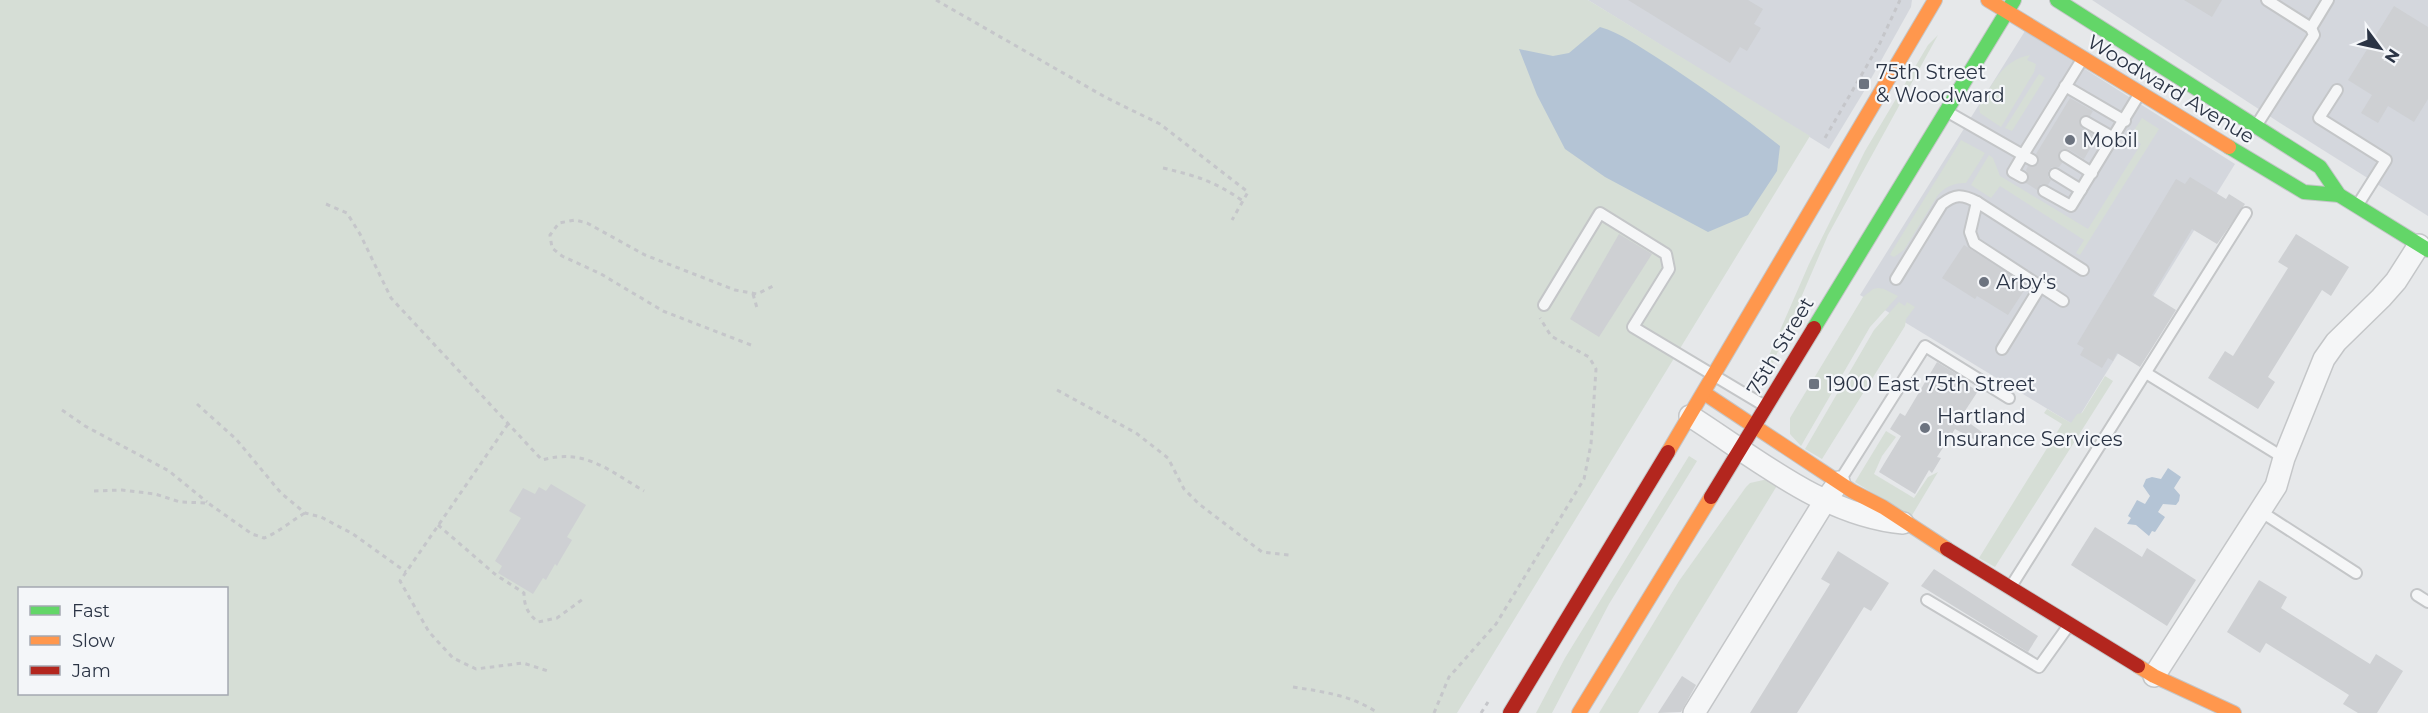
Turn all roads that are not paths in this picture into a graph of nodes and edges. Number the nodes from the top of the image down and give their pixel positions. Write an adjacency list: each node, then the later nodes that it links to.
1 (1935, 0): 36 (main road, 75th Street)
2 (1988, 0): 6 (main road, Woodward Avenue)
3 (2057, 0): 15 (main road, Woodward Avenue)
4 (2267, 0): 7 (lane)
5 (2328, 0): 7 (lane)
6 (2010, 6): 8 (main road, Woodward Avenue); 12 (main road, 75th Street)
7 (2311, 28): 15 (lane)
8 (2083, 58): 9 (lane); 11 (main road, Woodward Avenue)
9 (2065, 86): 13 (lane); 18 (lane)
10 (2337, 90): 26 (lane)
11 (2141, 93): 13 (lane); 24 (main road, Woodward Avenue)
12 (1946, 111): 18 (lane); 39 (main road, 75th Street)
13 (2125, 121): 16 (lane)
14 (2086, 122): 16 (lane)
15 (2256, 126): 24 (main road, Woodward Avenue)
16 (2114, 138): 19 (lane)
17 (2065, 156): 19 (lane)
18 (2027, 158): 21 (lane)
19 (2092, 172): 22 (lane)
20 (2055, 174): 22 (lane)
21 (2022, 177)
22 (2081, 190): 23 (lane)
23 (2044, 191)
24 (2338, 195): 26 (main road, Woodward Avenue)
25 (1977, 202): 29 (lane); 30 (lane); 31 (lane)
26 (2357, 207): 28 (main road, Woodward Avenue)
27 (2246, 213): 35 (lane)
28 (2423, 248): 43 (street)
29 (2084, 270)
30 (1896, 279)
31 (2040, 287): 32 (lane); 34 (lane)
32 (2063, 301)
33 (1544, 305): 36 (lane)
34 (2002, 349)
35 (2146, 373): 43 (lane); 49 (lane)
36 (1714, 376): 37 (main road, 75th Street); 39 (lane)
37 (1704, 393): 40 (main road, 75th Street); 41 (main road)
38 (2009, 398): 44 (lane)
39 (1766, 407): 41 (main road, 75th Street)
40 (1690, 416): 42 (street); 55 (main road, 75th Street)
41 (1754, 426): 42 (main road, 75th Street); 44 (main road)
42 (1741, 448): 45 (street); 56 (main road, 75th Street)
43 (2284, 458): 46 (street)
44 (1839, 482): 45 (street); 47 (main road)
45 (1825, 501): 47 (street); 57 (street)
46 (2260, 511): 48 (lane); 54 (street)
47 (1903, 523): 49 (main road)
48 (2356, 573)
49 (2010, 588): 53 (main road)
50 (2417, 595): 52 (lane)
51 (1927, 600): 53 (lane)
52 (2428, 602)
53 (2069, 625): 54 (main road)
54 (2154, 676): 58 (main road)
55 (1510, 713)
56 (1579, 713)
57 (1694, 713)
58 (2234, 713)

